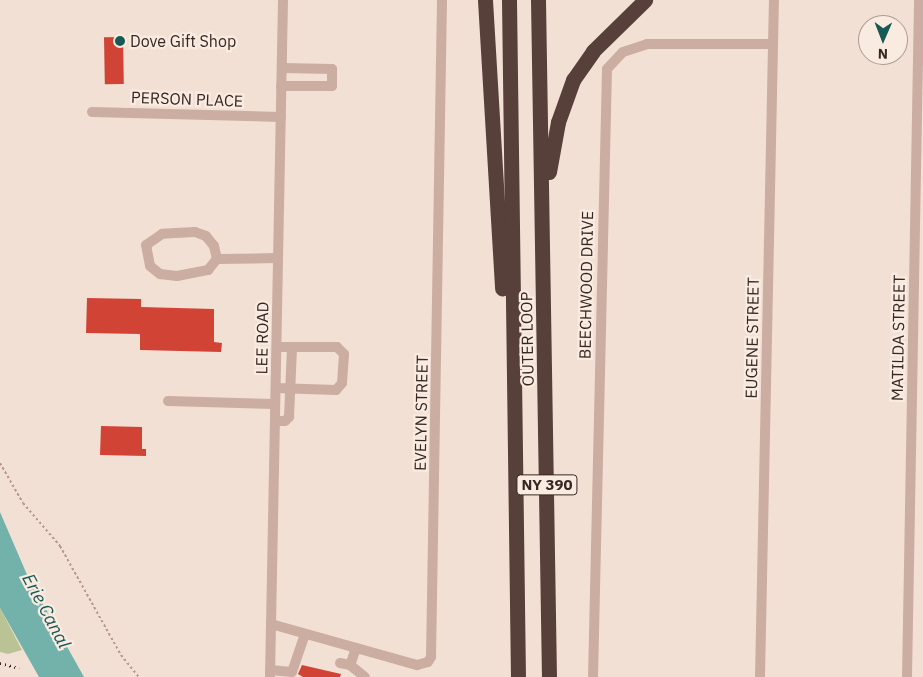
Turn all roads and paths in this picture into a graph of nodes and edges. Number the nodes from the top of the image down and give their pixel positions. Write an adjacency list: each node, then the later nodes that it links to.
1 (283, 0): 10 (street, LEE ROAD)
2 (442, 0): 28 (street, EVELYN STREET)
3 (485, 0): 17 (highway)
4 (510, 0): 17 (highway, OUTER LOOP / NY 390)
5 (538, 0): 16 (highway, OUTER LOOP / NY 390)
6 (645, 0): 16 (highway)
7 (774, 0): 9 (street, EUGENE STREET)
8 (920, 0): 37 (street, MATILDA STREET)
9 (773, 44): 35 (street, BEECHWOOD DRIVE); 36 (street, EUGENE STREET)
10 (282, 68): 11 (street, LEE ROAD); 11 (street)
11 (281, 86): 13 (street, LEE ROAD)
12 (92, 112): 13 (street, PERSON PLACE)
13 (281, 117): 15 (street, LEE ROAD)
14 (217, 258): 14 (street); 15 (street)
15 (278, 258): 18 (street, LEE ROAD)
16 (544, 293): 34 (highway, OUTER LOOP / NY 390)
17 (511, 331): 33 (highway, OUTER LOOP / NY 390)
18 (276, 347): 19 (street); 20 (street, LEE ROAD)
19 (292, 347): 21 (street); 21 (street)
20 (276, 388): 21 (street); 23 (street, LEE ROAD)
21 (290, 388): 24 (street)
22 (168, 400): 23 (street)
23 (275, 404): 24 (street, LEE ROAD)
24 (275, 420): 26 (street, LEE ROAD)
25 (0, 462): 31 (path)
26 (271, 624): 27 (street, EVELYN STREET); 29 (street, LEE ROAD)
27 (305, 634): 28 (street, EVELYN STREET); 30 (street)
28 (356, 648): 32 (street)
29 (270, 674): 30 (street)
30 (292, 674)
31 (139, 677)
32 (365, 677)
33 (518, 677)
34 (549, 677)
35 (593, 677)
36 (760, 677)
37 (907, 677)

